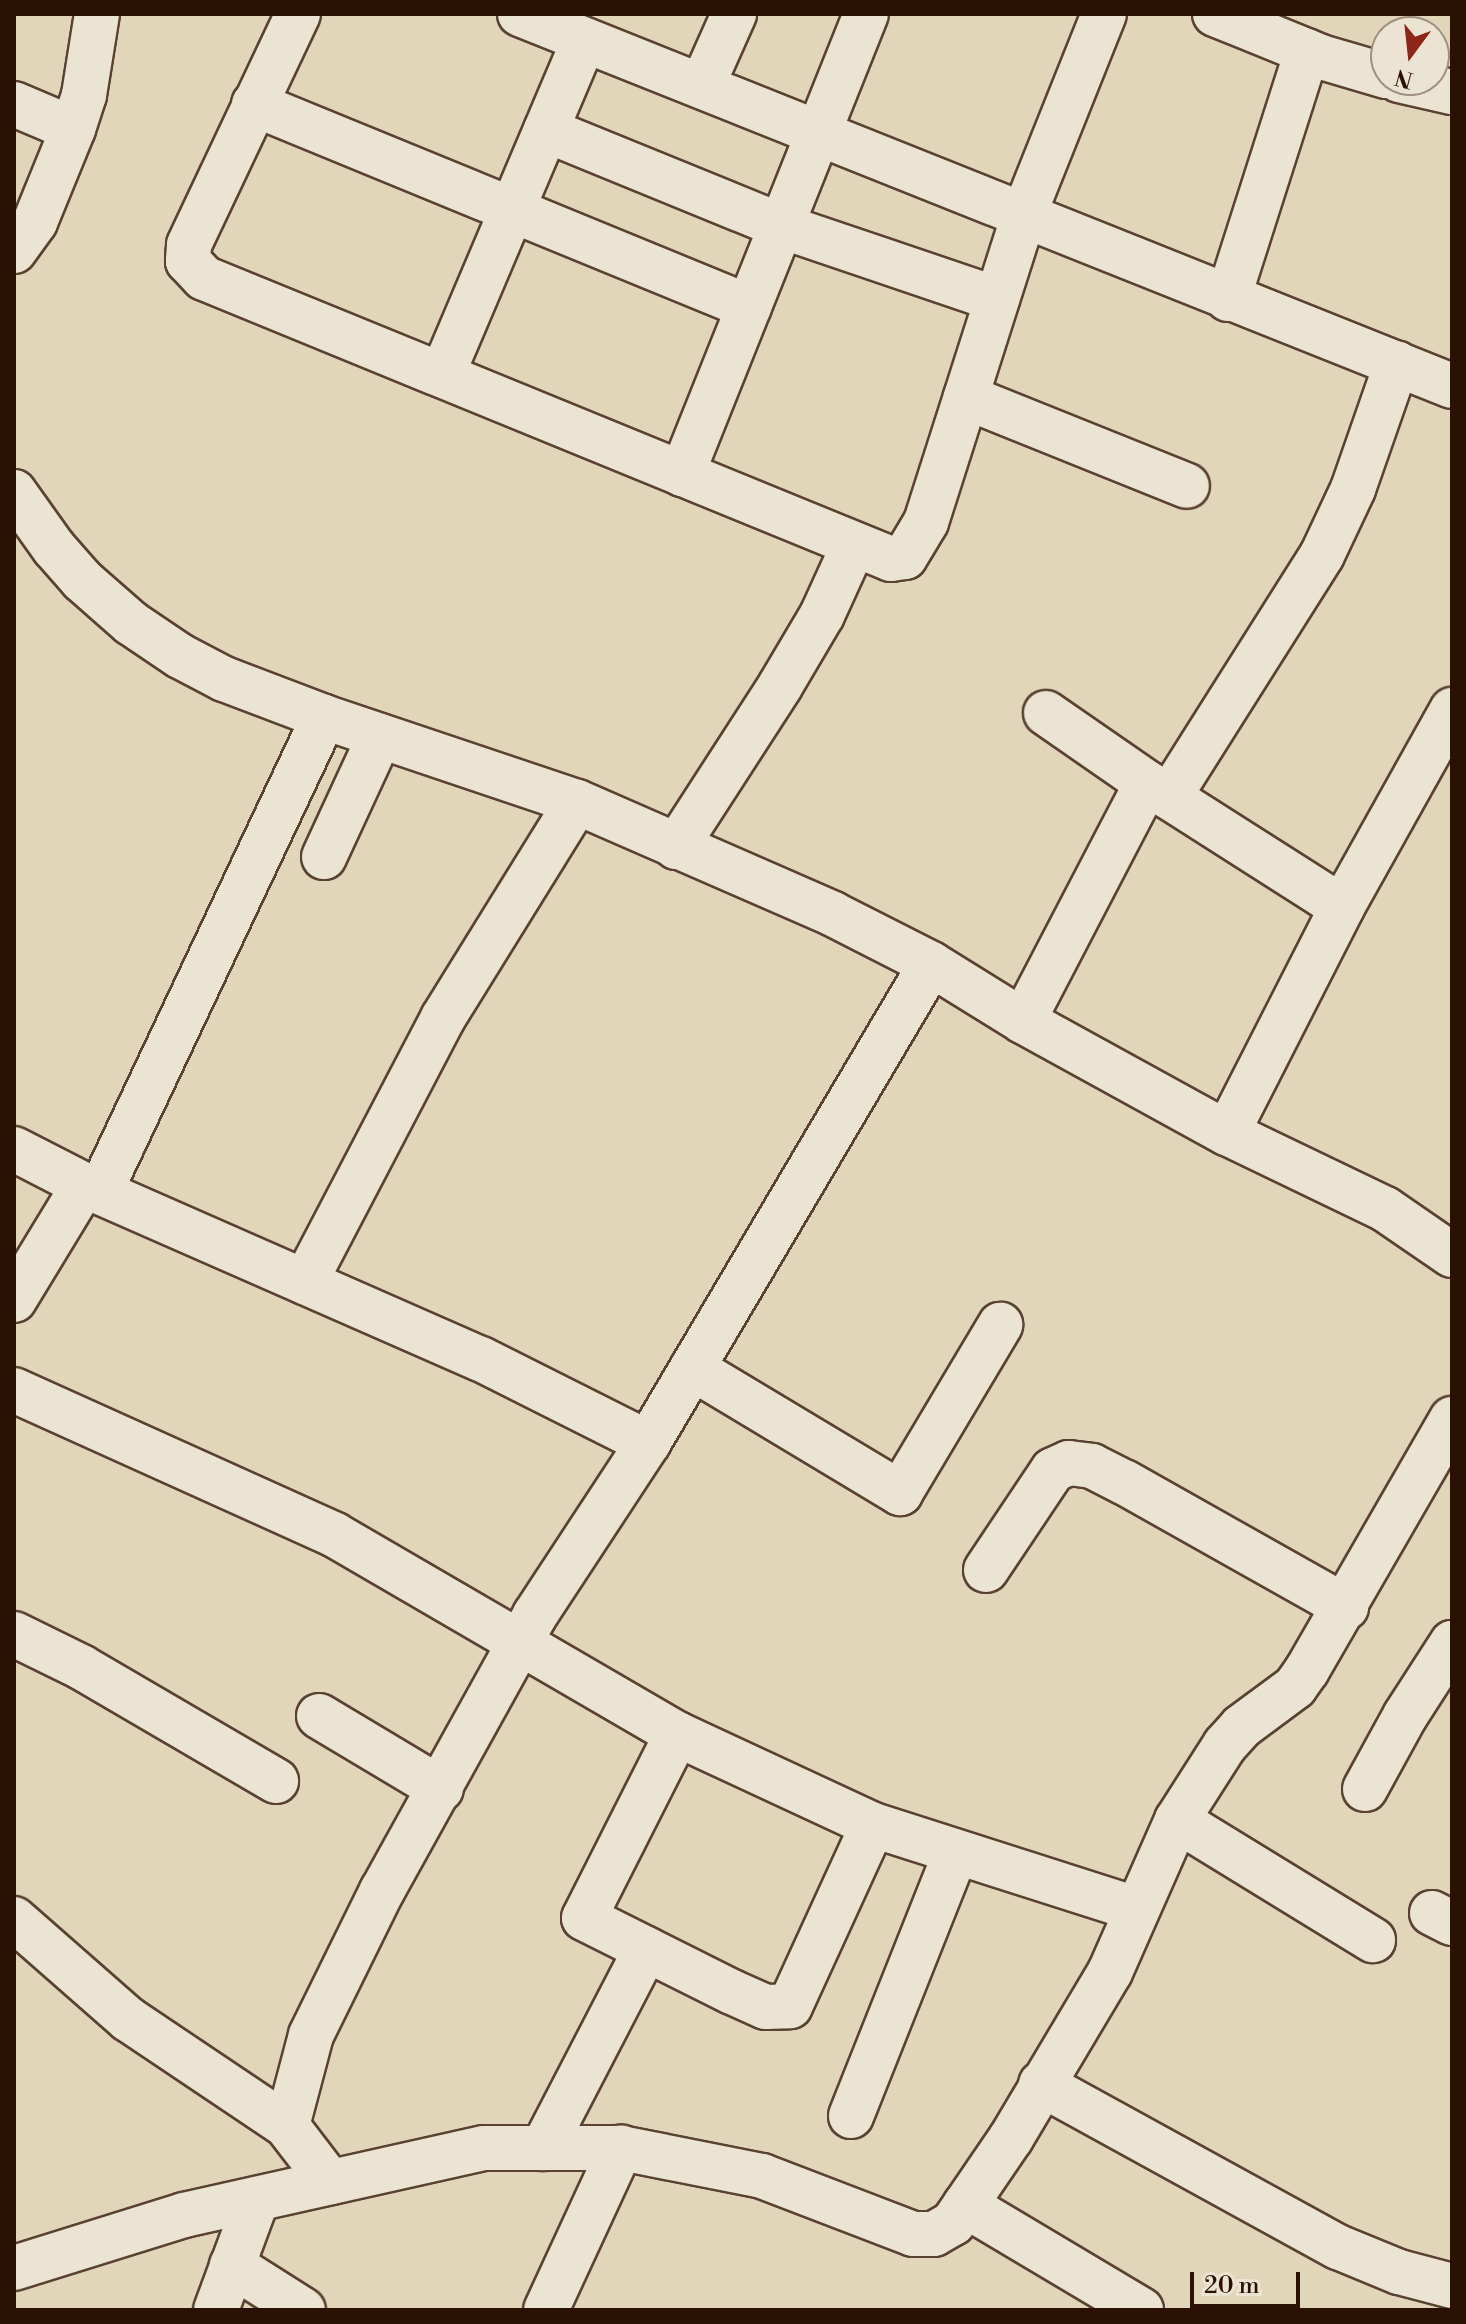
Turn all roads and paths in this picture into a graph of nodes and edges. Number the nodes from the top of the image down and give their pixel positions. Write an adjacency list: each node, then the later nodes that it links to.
1 (97, 14): 14 (street)
2 (298, 14): 13 (street)
3 (520, 14): 8 (street)
4 (734, 14): 11 (street)
5 (866, 14): 16 (street)
6 (1104, 14): 18 (street)
7 (1215, 14): 9 (street)
8 (584, 40): 11 (street); 15 (street)
9 (1307, 51): 10 (street); 22 (street)
10 (1370, 71)
11 (702, 86): 16 (street)
12 (14, 104): 14 (street)
13 (254, 104): 17 (street); 25 (street)
14 (73, 129): 20 (street)
15 (546, 130): 17 (street); 19 (street)
16 (819, 132): 18 (street); 19 (street)
17 (513, 207): 23 (street); 25 (street)
18 (1024, 214): 21 (street); 22 (street)
19 (781, 226): 21 (street); 23 (street)
20 (14, 251)
21 (997, 299): 27 (street)
22 (1228, 299): 24 (street)
23 (749, 307): 28 (street)
24 (1397, 363): 26 (street); 36 (street)
25 (442, 375): 28 (street)
26 (1452, 386)
27 (966, 397): 29 (street); 31 (street)
28 (682, 474): 31 (street)
29 (1187, 486)
30 (14, 492): 33 (street)
31 (853, 547): 38 (street)
32 (1046, 713): 36 (street)
33 (324, 717): 35 (street); 45 (street)
34 (1447, 731): 40 (street)
35 (380, 736): 37 (street); 39 (street)
36 (1158, 790): 40 (street); 42 (street)
37 (577, 802): 38 (street); 47 (street)
38 (676, 847): 41 (street)
39 (324, 857)
40 (1342, 907): 43 (street)
41 (931, 964): 42 (street); 50 (street)
42 (1023, 1021): 43 (street)
43 (1227, 1133): 46 (street)
44 (14, 1149): 45 (street)
45 (92, 1189): 47 (street); 48 (street)
46 (1452, 1255)
47 (305, 1282): 53 (street)
48 (14, 1300)
49 (1000, 1325): 50 (street)
50 (692, 1368): 53 (street)
51 (14, 1390): 57 (street)
52 (1452, 1419): 55 (street)
53 (648, 1443): 57 (street)
54 (986, 1570): 55 (street)
55 (1346, 1607): 64 (street)
56 (14, 1634): 61 (street)
57 (520, 1642): 60 (street); 62 (street)
58 (1452, 1643): 63 (street)
59 (319, 1716): 62 (street)
60 (677, 1734): 65 (street); 70 (street)
61 (276, 1781)
62 (441, 1789): 73 (street)
63 (1365, 1789)
64 (1177, 1820): 67 (street); 69 (street)
65 (873, 1825): 66 (street); 70 (street)
66 (956, 1852): 67 (street); 72 (street)
67 (1136, 1909): 71 (street)
68 (14, 1919): 73 (street)
69 (1373, 1940)
70 (646, 1949): 74 (street)
71 (1041, 2084): 78 (street); 81 (street)
72 (851, 2116)
73 (287, 2126): 76 (street)
74 (543, 2148): 75 (street); 76 (street)
75 (621, 2148): 78 (street); 84 (street)
76 (330, 2182): 77 (street)
77 (257, 2199): 79 (street); 80 (street)
78 (965, 2205): 85 (street)
79 (232, 2265): 82 (street); 83 (street)
80 (16, 2269)
81 (1452, 2286)
82 (216, 2310)
83 (303, 2310)
84 (546, 2310)
85 (1141, 2310)

